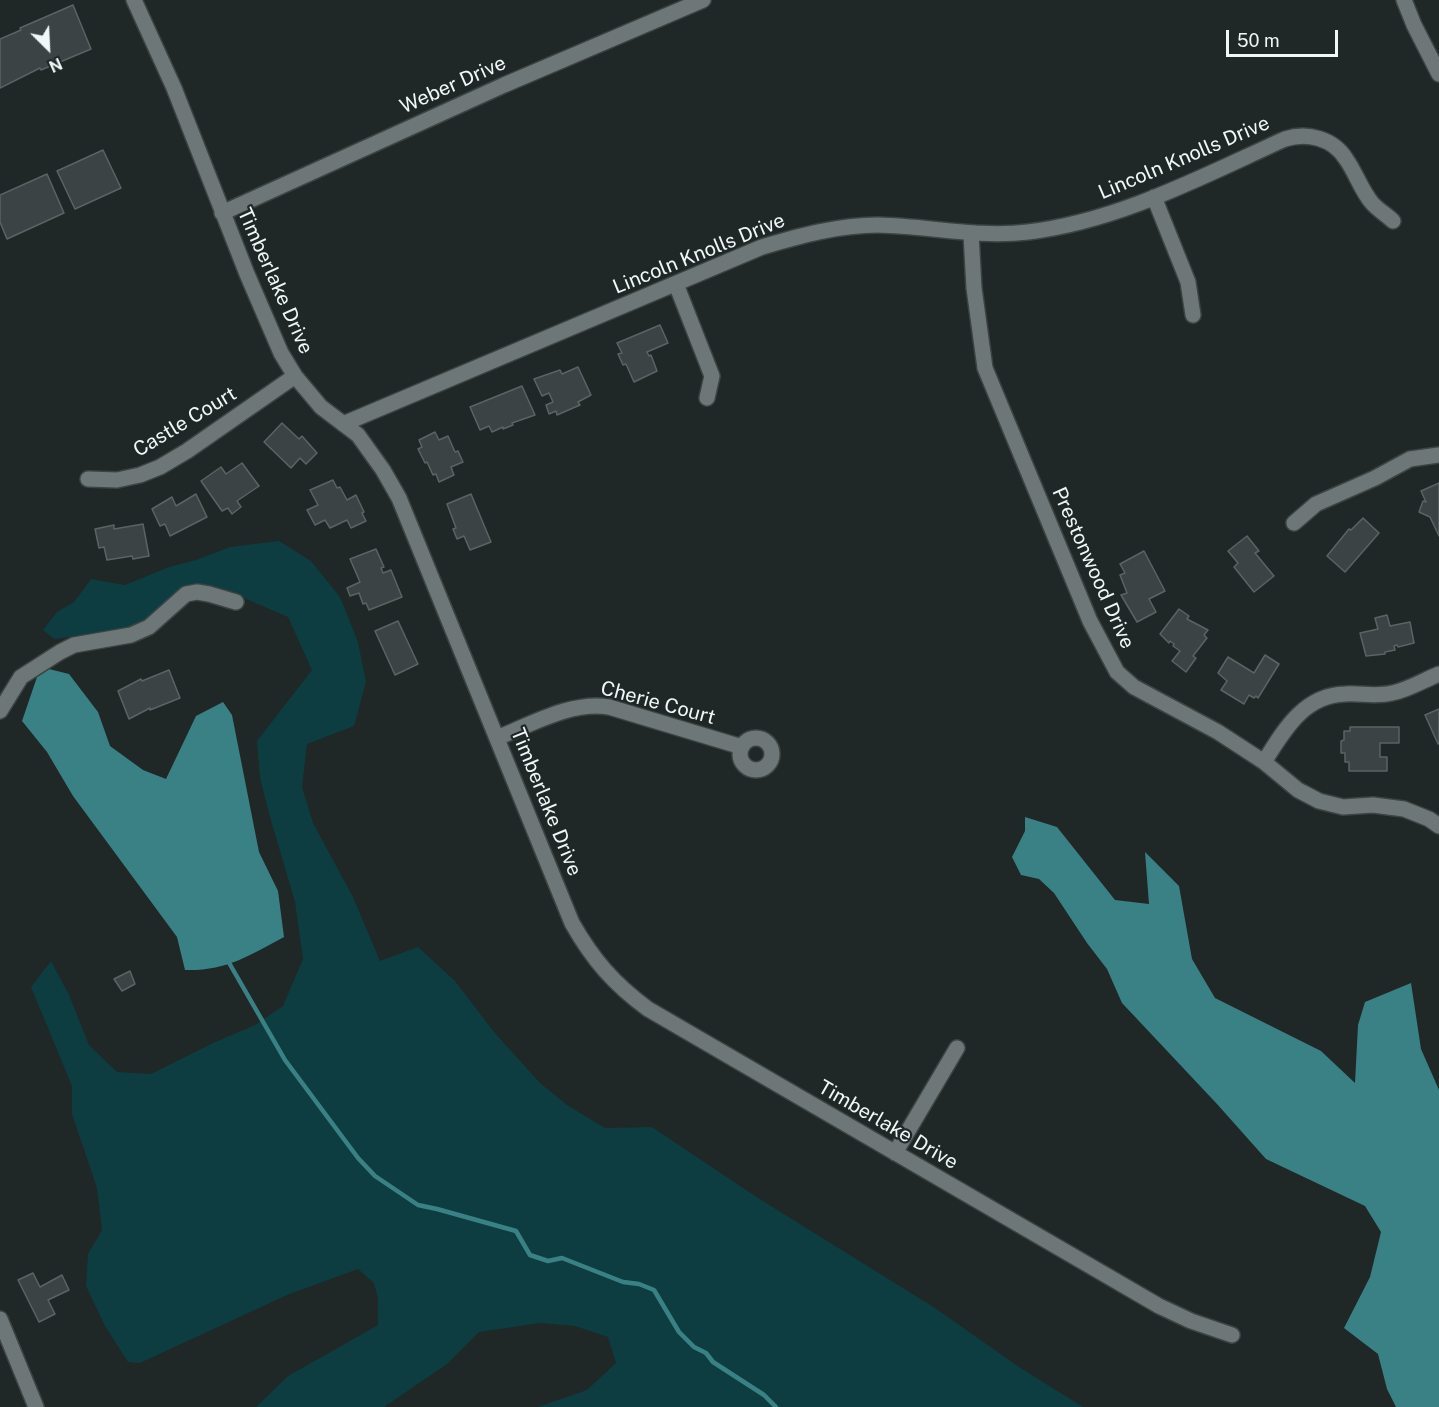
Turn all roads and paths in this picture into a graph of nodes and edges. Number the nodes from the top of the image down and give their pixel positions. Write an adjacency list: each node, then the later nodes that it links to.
1 (134, 0): 6 (street, Timberlake Drive)
2 (703, 0): 6 (street, Weber Drive)
3 (1404, 0): 4 (street)
4 (1439, 74)
5 (1154, 197): 7 (street, Lincoln Knolls Drive); 8 (street, Lincoln Knolls Drive); 10 (street)
6 (222, 213): 11 (street, Timberlake Drive)
7 (1394, 221)
8 (971, 234): 9 (street, Lincoln Knolls Drive); 22 (street, Prestonwood Drive)
9 (676, 284): 12 (street); 13 (street, Lincoln Knolls Drive)
10 (1192, 315)
11 (295, 376): 13 (street, Timberlake Drive); 15 (street, Castle Court)
12 (707, 398)
13 (343, 424): 20 (street, Timberlake Drive)
14 (1439, 455): 16 (street)
15 (88, 479)
16 (1294, 523)
17 (236, 602): 19 (street)
18 (1439, 674): 22 (street)
19 (0, 711)
20 (497, 738): 21 (street, Cherie Court); 25 (street, Timberlake Drive)
21 (742, 747)
22 (1264, 762): 23 (street, Prestonwood Drive)
23 (1439, 826)
24 (957, 1048): 25 (street)
25 (895, 1153): 27 (street, Timberlake Drive)
26 (0, 1319): 28 (street)
27 (1232, 1335)
28 (36, 1407)

